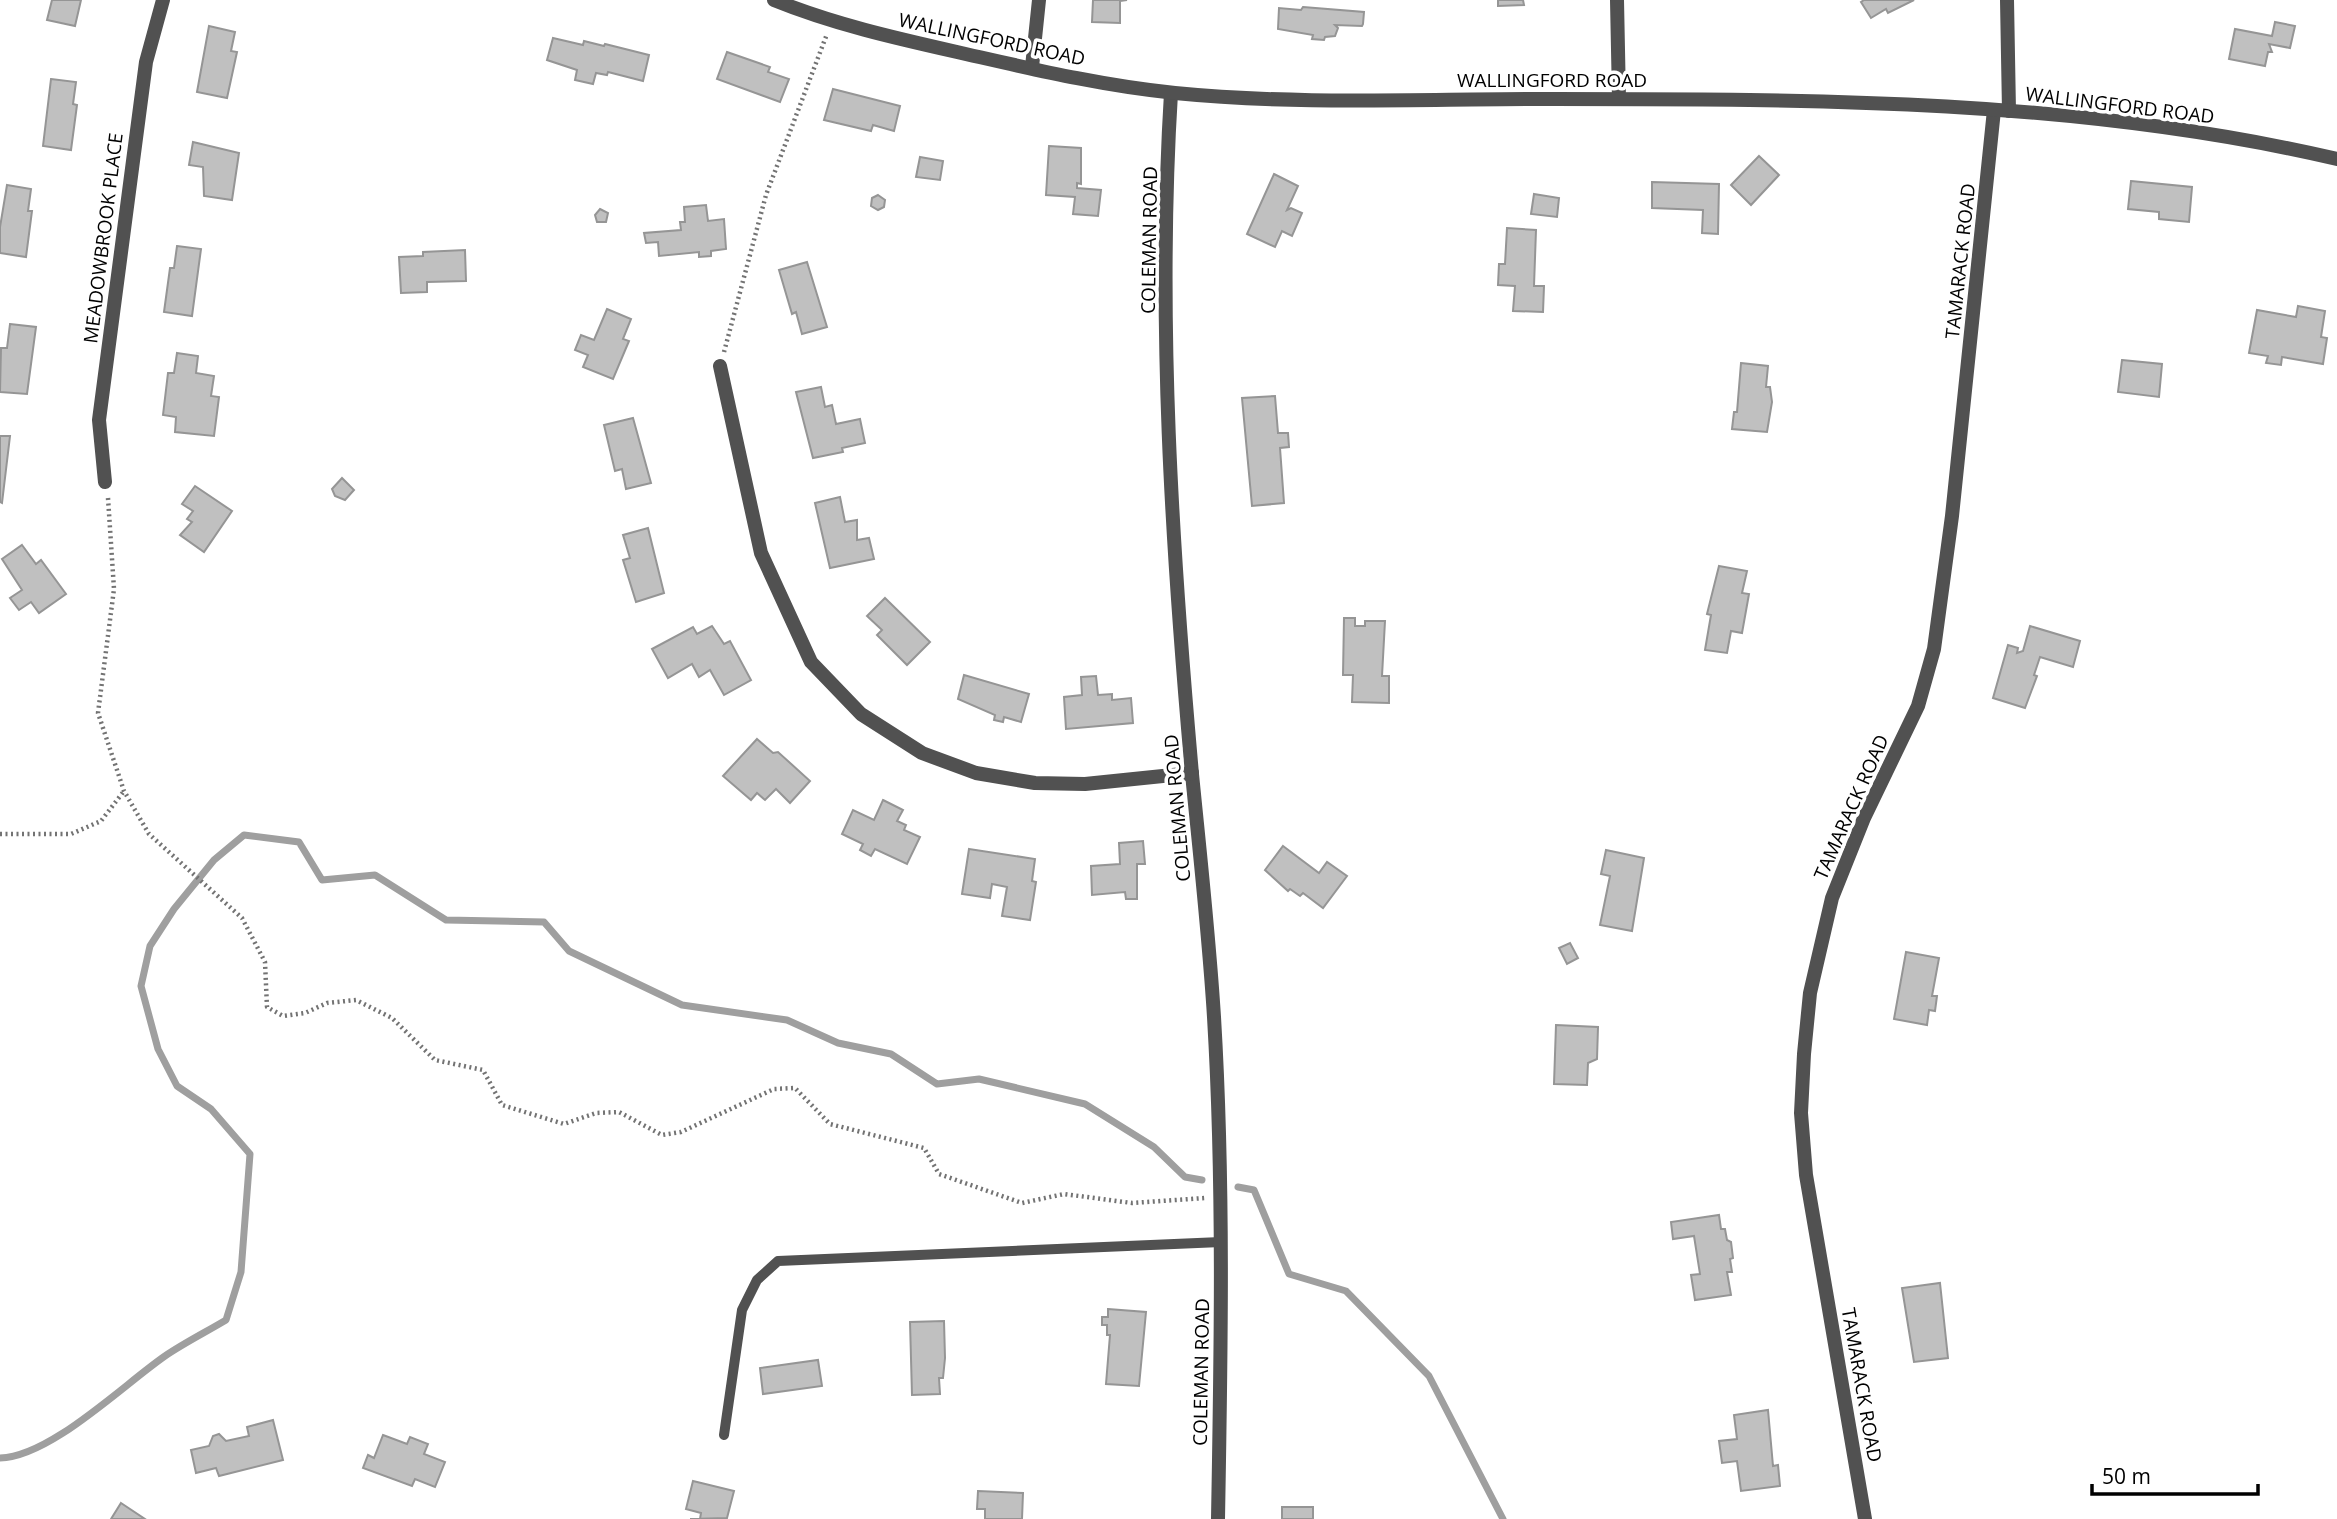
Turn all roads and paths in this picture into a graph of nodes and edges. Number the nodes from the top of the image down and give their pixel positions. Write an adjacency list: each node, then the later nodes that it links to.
1 (163, 0): 13 (street, MEADOWBROOK PLACE)
2 (774, 0): 6 (street, WALLINGFORD ROAD)
3 (1039, 0): 7 (street)
4 (1617, 0): 9 (street)
5 (2007, 0): 10 (street, TAMARACK ROAD)
6 (832, 21): 7 (street, WALLINGFORD ROAD); 12 (path)
7 (1032, 67): 8 (street, WALLINGFORD ROAD)
8 (1171, 93): 9 (street, WALLINGFORD ROAD); 14 (street, COLEMAN ROAD)
9 (1619, 99): 10 (street, WALLINGFORD ROAD)
10 (2001, 111): 11 (street, WALLINGFORD ROAD); 21 (street, TAMARACK ROAD)
11 (2337, 159)
12 (720, 366): 14 (street)
13 (105, 482): 15 (path)
14 (1192, 773): 17 (street, COLEMAN ROAD)
15 (124, 790): 16 (path); 17 (path)
16 (0, 834)
17 (1220, 1197): 18 (street, COLEMAN ROAD)
18 (1221, 1242): 19 (lane); 20 (street, COLEMAN ROAD)
19 (724, 1435)
20 (1218, 1519)
21 (1865, 1519)

